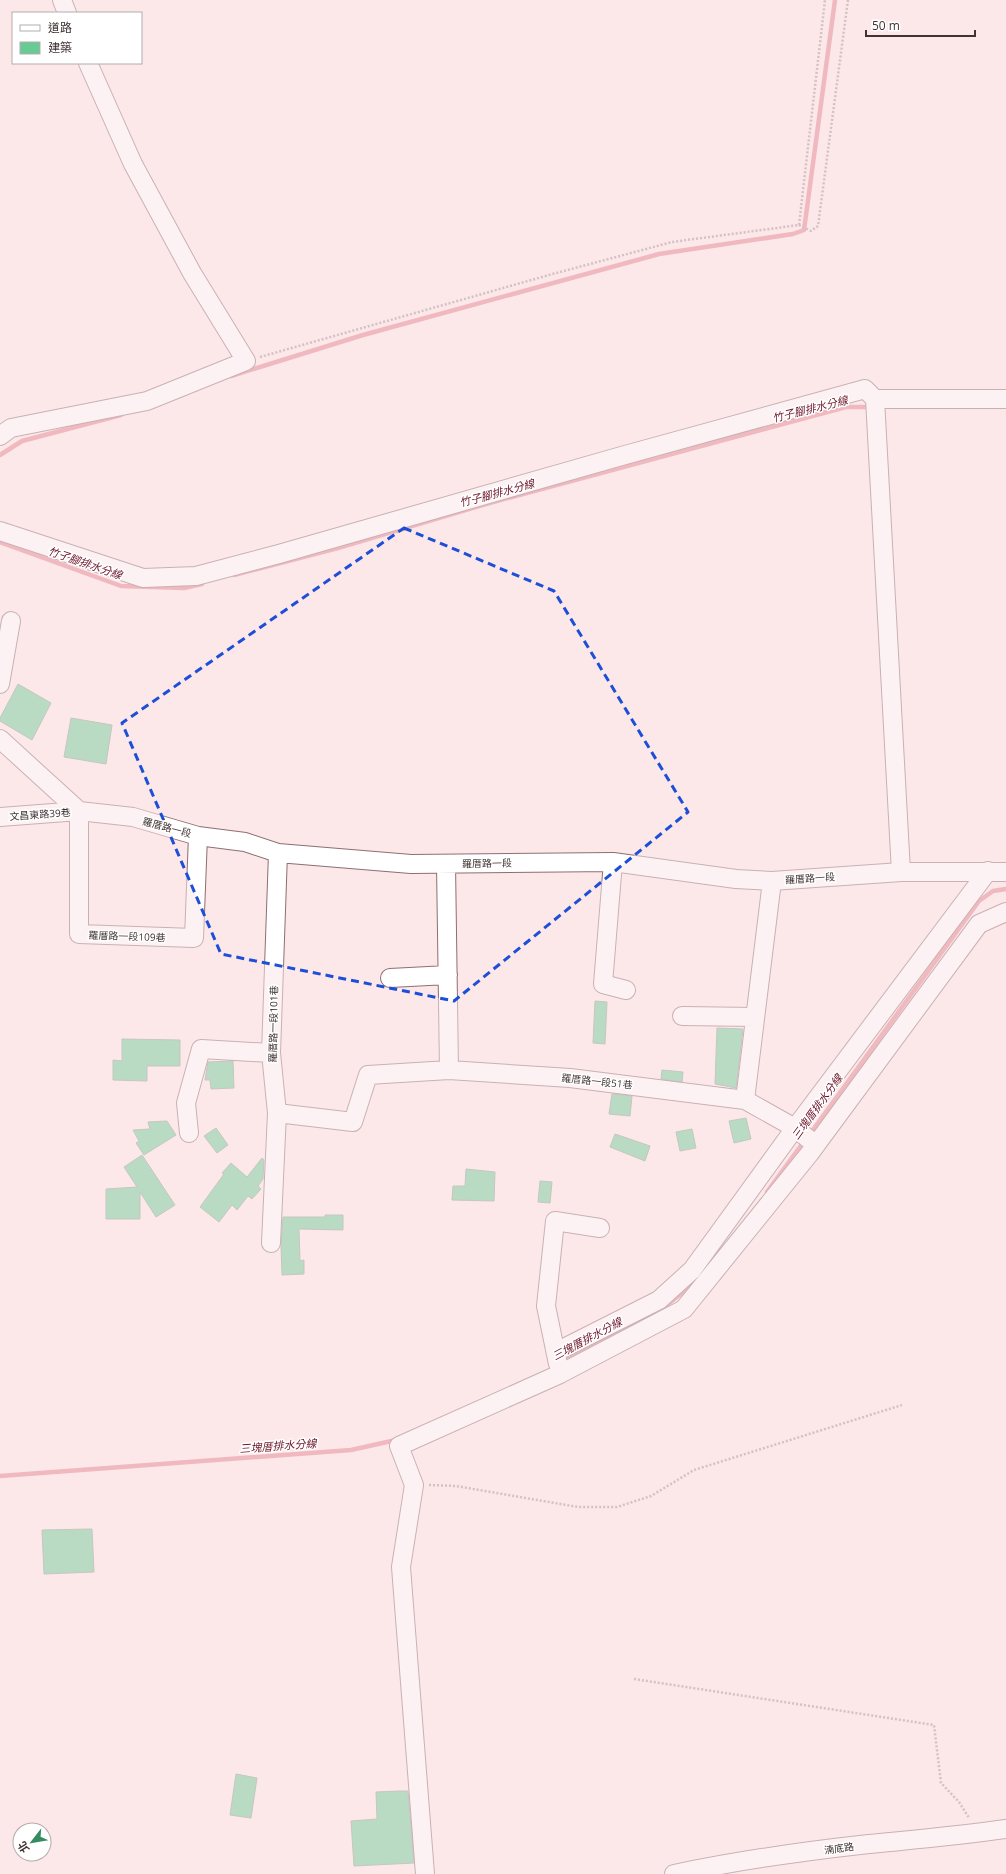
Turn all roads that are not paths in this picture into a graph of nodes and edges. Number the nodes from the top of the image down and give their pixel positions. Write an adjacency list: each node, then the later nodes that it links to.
1 (62, 0): 2 (street)
2 (67, 12)
3 (88, 64): 6 (street)
4 (875, 398): 5 (street); 7 (street); 18 (street)
5 (1006, 399)
6 (0, 436)
7 (0, 531)
8 (11, 621): 9 (street)
9 (0, 684)
10 (0, 739): 11 (street)
11 (79, 811): 12 (street, 文昌東路39巷); 13 (street, 羅厝路一段); 13 (street, 羅厝路一段109巷)
12 (0, 817)
13 (198, 836): 14 (street, 羅厝路一段)
14 (278, 853): 16 (street, 羅厝路一段); 27 (street, 羅厝路一段101巷)
15 (613, 862): 16 (street, 羅厝路一段); 20 (street, 羅厝路一段); 24 (street)
16 (446, 864): 22 (street)
17 (988, 871): 18 (street, 羅厝路一段); 19 (street, 羅厝路一段); 32 (street)
18 (901, 872): 20 (street, 羅厝路一段)
19 (1006, 872)
20 (772, 881): 26 (street)
21 (1006, 912): 32 (street)
22 (448, 975): 23 (street); 28 (street)
23 (390, 978)
24 (626, 990)
25 (682, 1016): 26 (street)
26 (755, 1017): 29 (street)
27 (271, 1053): 30 (street, 羅厝路一段101巷); 31 (street)
28 (449, 1070): 29 (street, 羅厝路一段51巷); 30 (street, 羅厝路一段51巷)
29 (744, 1100): 32 (street, 羅厝路一段51巷)
30 (277, 1113): 34 (street, 羅厝路一段101巷)
31 (189, 1133)
32 (806, 1137): 35 (street); 36 (street)
33 (600, 1228): 35 (street)
34 (271, 1242)
35 (556, 1352): 36 (street)
36 (560, 1374): 38 (street)
37 (1006, 1828): 39 (street, 湳底路)
38 (425, 1874)
39 (674, 1874)

